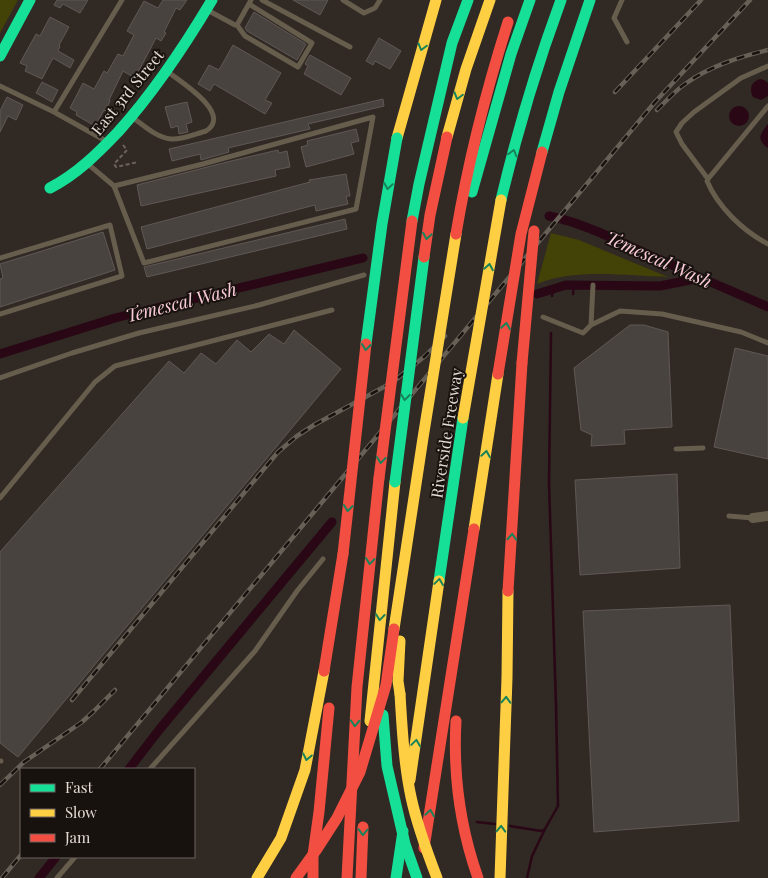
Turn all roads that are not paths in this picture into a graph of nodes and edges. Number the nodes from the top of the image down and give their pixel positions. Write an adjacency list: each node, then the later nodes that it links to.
1 (30, 0): 22 (main road)
2 (122, 0): 27 (lane)
3 (262, 0): 21 (lane)
4 (343, 0): 5 (lane)
5 (380, 0)
6 (436, 0): 53 (main road, one-way to 53, bridge)
7 (468, 0): 63 (main road, one-way to 63, bridge)
8 (490, 0): 56 (main road, one-way to 56, bridge)
9 (526, 0): 17 (main road)
10 (530, 0): 67 (main road, bridge)
11 (553, 0): 19 (main road)
12 (561, 0): 19 (main road, Riverside Freeway)
13 (590, 0): 30 (main road)
14 (622, 0): 20 (lane)
15 (250, 2): 18 (lane); 18 (lane)
16 (209, 5): 18 (lane); 24 (main road, East 3rd Street)
17 (512, 20): 61 (main road, bridge); 62 (main road, bridge)
18 (237, 25)
19 (546, 39): 65 (main road, Riverside Freeway, one-way to 19, bridge)
20 (627, 42)
21 (350, 47)
22 (0, 56)
23 (768, 66): 33 (lane)
24 (167, 71): 28 (main road, East 3rd Street); 28 (lane)
25 (0, 86): 27 (lane)
26 (768, 106): 33 (lane)
27 (54, 112): 29 (lane)
28 (132, 117): 29 (main road, East 3rd Street)
29 (108, 143): 31 (main road, East 3rd Street)
30 (542, 152): 49 (main road, one-way to 30, bridge); 69 (main road, one-way to 30, bridge)
31 (88, 163): 34 (lane); 35 (main road, East 3rd Street)
32 (456, 174): 66 (main road, bridge)
33 (708, 179): 36 (lane)
34 (114, 186): 34 (lane)
35 (50, 188)
36 (768, 244)
37 (0, 258): 41 (lane)
38 (364, 276): 45 (lane)
39 (593, 285): 43 (lane)
40 (332, 310): 48 (lane)
41 (0, 314)
42 (543, 317): 43 (lane)
43 (591, 325): 44 (lane)
44 (768, 343)
45 (0, 378)
46 (676, 448): 47 (lane)
47 (703, 448)
48 (0, 498)
49 (479, 503): 66 (main road, one-way to 49); 68 (main road)
50 (729, 516): 52 (lane)
51 (768, 516): 52 (street)
52 (753, 518)
53 (343, 554): 60 (main road, one-way to 60); 62 (main road, bridge)
54 (323, 559): 55 (lane)
55 (151, 768)
56 (365, 785)
57 (364, 813): 64 (main road, one-way to 64)
58 (74, 858): 59 (lane)
59 (57, 878)
60 (257, 878)
61 (296, 878)
62 (311, 878)
63 (347, 878)
64 (361, 878)
65 (396, 878)
66 (418, 878)
67 (438, 878)
68 (478, 878)
69 (500, 878)

